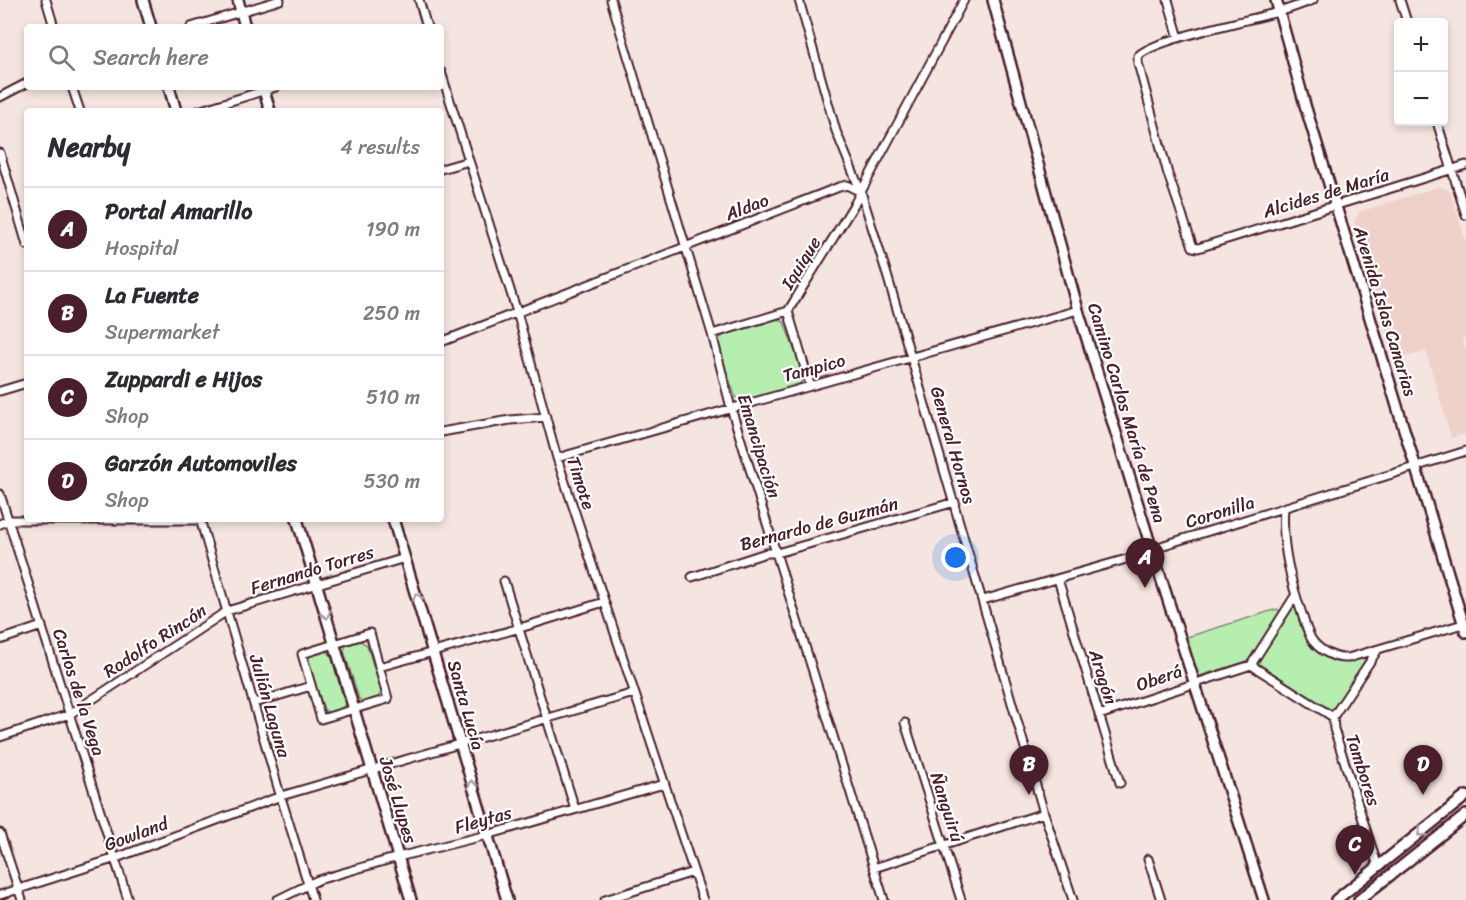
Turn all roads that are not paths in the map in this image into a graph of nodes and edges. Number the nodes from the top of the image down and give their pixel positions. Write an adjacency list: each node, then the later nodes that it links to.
1 (46, 0): 17 (street)
2 (142, 0): 18 (street)
3 (237, 0): 14 (street)
4 (280, 0): 14 (street)
5 (419, 0): 21 (street)
6 (611, 0): 44 (street, Emancipación)
7 (799, 0): 40 (street, General Hornos)
8 (964, 0): 40 (street)
9 (993, 0): 45 (street, Camino Carlos María de Pena)
10 (1168, 0): 22 (street)
11 (1276, 0): 15 (street, Avenida Islas Canarias)
12 (1313, 0): 15 (street)
13 (1400, 0): 16 (street)
14 (241, 12): 19 (street); 20 (street)
15 (1280, 12): 22 (street); 41 (street, Avenida Islas Canarias)
16 (1406, 18)
17 (53, 24)
18 (150, 24)
19 (201, 24)
20 (244, 24)
21 (426, 24)
22 (1179, 38): 41 (street, Alcides de María)
23 (444, 82): 36 (street, Timote)
24 (24, 85): 29 (street)
25 (73, 90): 30 (street)
26 (170, 90): 31 (street)
27 (260, 90): 32 (street)
28 (263, 90): 33 (street)
29 (0, 97)
30 (79, 108)
31 (175, 108)
32 (207, 108)
33 (269, 108)
34 (1438, 126): 39 (street)
35 (0, 153): 43 (street)
36 (469, 161): 38 (street); 47 (street, Timote)
37 (1466, 165): 39 (street, Alcides de María)
38 (444, 168)
39 (1451, 169): 41 (street, Alcides de María); 42 (street)
40 (861, 192): 44 (street, Aldao); 46 (street, Iquique); 50 (street, General Hornos)
41 (1336, 205): 59 (street, Avenida Islas Canarias)
42 (1466, 215)
43 (24, 235)
44 (685, 248): 47 (street, Aldao); 48 (street, Emancipación)
45 (1078, 309): 50 (street, Tampico); 69 (street, Camino Carlos María de Pena)
46 (789, 311): 48 (street, Iquique); 52 (street)
47 (517, 312): 49 (street, Aldao); 55 (street, Timote)
48 (712, 334): 54 (street, Emancipación)
49 (444, 341)
50 (912, 358): 52 (street, Tampico); 61 (street, General Hornos)
51 (24, 383): 53 (street)
52 (810, 384): 54 (street, Tampico)
53 (0, 391)
54 (731, 408): 58 (street, Tampico); 70 (street, Emancipación)
55 (546, 417): 56 (street); 58 (street, Timote)
56 (444, 431)
57 (1466, 451): 59 (street, Coronilla)
58 (557, 458): 78 (street, Timote)
59 (1416, 467): 62 (street, Coronilla); 82 (street, Avenida Islas Canarias)
60 (0, 494): 63 (street, Carlos de la Vega)
61 (955, 502): 70 (street, Bernardo de Guzmán); 77 (street, General Hornos)
62 (1284, 508): 69 (street, Coronilla); 76 (street)
63 (8, 520): 64 (street); 68 (street); 80 (street, Carlos de la Vega)
64 (24, 520)
65 (201, 522): 79 (street, Julián Laguna)
66 (298, 522): 75 (street, José Llupes)
67 (394, 522): 71 (street, Santa Lucía)
68 (0, 524)
69 (1152, 550): 73 (street, Coronilla); 89 (street, Camino Carlos María de Pena)
70 (777, 553): 72 (street, Bernardo de Guzmán); 116 (street, Emancipación)
71 (405, 558): 75 (street, Fernando Torres); 85 (street, Santa Lucía, one-way to 71)
72 (692, 577)
73 (1058, 579): 77 (street, Coronilla); 95 (street, Aragón)
74 (504, 580): 81 (street)
75 (317, 585): 79 (street, Fernando Torres); 84 (street, José Llupes, one-way to 84)
76 (1295, 596): 86 (street); 87 (street)
77 (983, 600): 107 (street, General Hornos)
78 (604, 602): 81 (street); 91 (street, Timote)
79 (227, 611): 92 (street, Julián Laguna); 94 (street, Rodolfo Rincón)
80 (42, 626): 83 (street); 94 (street, Carlos de la Vega)
81 (520, 628): 85 (street); 96 (street)
82 (1465, 628): 86 (street)
83 (0, 640)
84 (335, 644): 88 (street); 90 (street); 93 (street, José Llupes)
85 (433, 651): 88 (street); 100 (street, Santa Lucía)
86 (1377, 651): 97 (street)
87 (1251, 665): 89 (street, Oberá); 97 (street)
88 (379, 667): 93 (street)
89 (1195, 682): 95 (street, Oberá); 133 (street, Camino Carlos María de Pena)
90 (311, 686): 92 (street); 93 (street)
91 (634, 693): 96 (street, Gowland); 103 (street, Timote)
92 (254, 703): 104 (street, Julián Laguna)
93 (353, 709): 101 (street, José Llupes)
94 (70, 714): 99 (street, Rodolfo Rincón); 113 (street, Carlos de la Vega)
95 (1099, 715): 102 (street, Aragón)
96 (547, 717): 100 (street, Gowland); 106 (street)
97 (1333, 717): 115 (street, Tambores)
98 (905, 723): 111 (street, Ñanguirú)
99 (0, 736)
100 (460, 743): 101 (street, Gowland); 110 (street, Santa Lucía, one-way to 100)
101 (371, 768): 104 (street, Gowland); 112 (street, José Llupes)
102 (1120, 783)
103 (664, 784): 106 (street, Fleytas); 117 (street, Timote)
104 (280, 796): 113 (street, Gowland); 118 (street, Julián Laguna)
105 (1466, 796): 115 (street, one-way to 115)
106 (575, 809): 110 (street, Fleytas)
107 (1044, 813): 111 (street); 131 (street, General Hornos)
108 (1466, 815): 135 (street)
109 (0, 832): 119 (street)
110 (487, 835): 112 (street, Fleytas); 126 (street, Santa Lucía)
111 (944, 846): 116 (street); 130 (street, Ñanguirú)
112 (398, 857): 118 (street, Fleytas); 125 (street, José Llupes)
113 (116, 858): 119 (street, Gowland); 122 (street, Carlos de la Vega)
114 (1148, 859): 132 (street)
115 (1378, 867): 134 (street)
116 (874, 868): 129 (street, Emancipación)
117 (693, 872): 127 (street); 128 (street, Timote)
118 (309, 883): 123 (street, Fleytas); 124 (street, Julián Laguna)
119 (19, 889): 120 (street, Gowland); 121 (street)
120 (0, 895)
121 (22, 900)
122 (128, 900)
123 (277, 900)
124 (314, 900)
125 (411, 900)
126 (507, 900)
127 (605, 900)
128 (703, 900)
129 (884, 900)
130 (961, 900)
131 (1073, 900)
132 (1161, 900)
133 (1264, 900)
134 (1336, 900)
135 (1359, 900)

